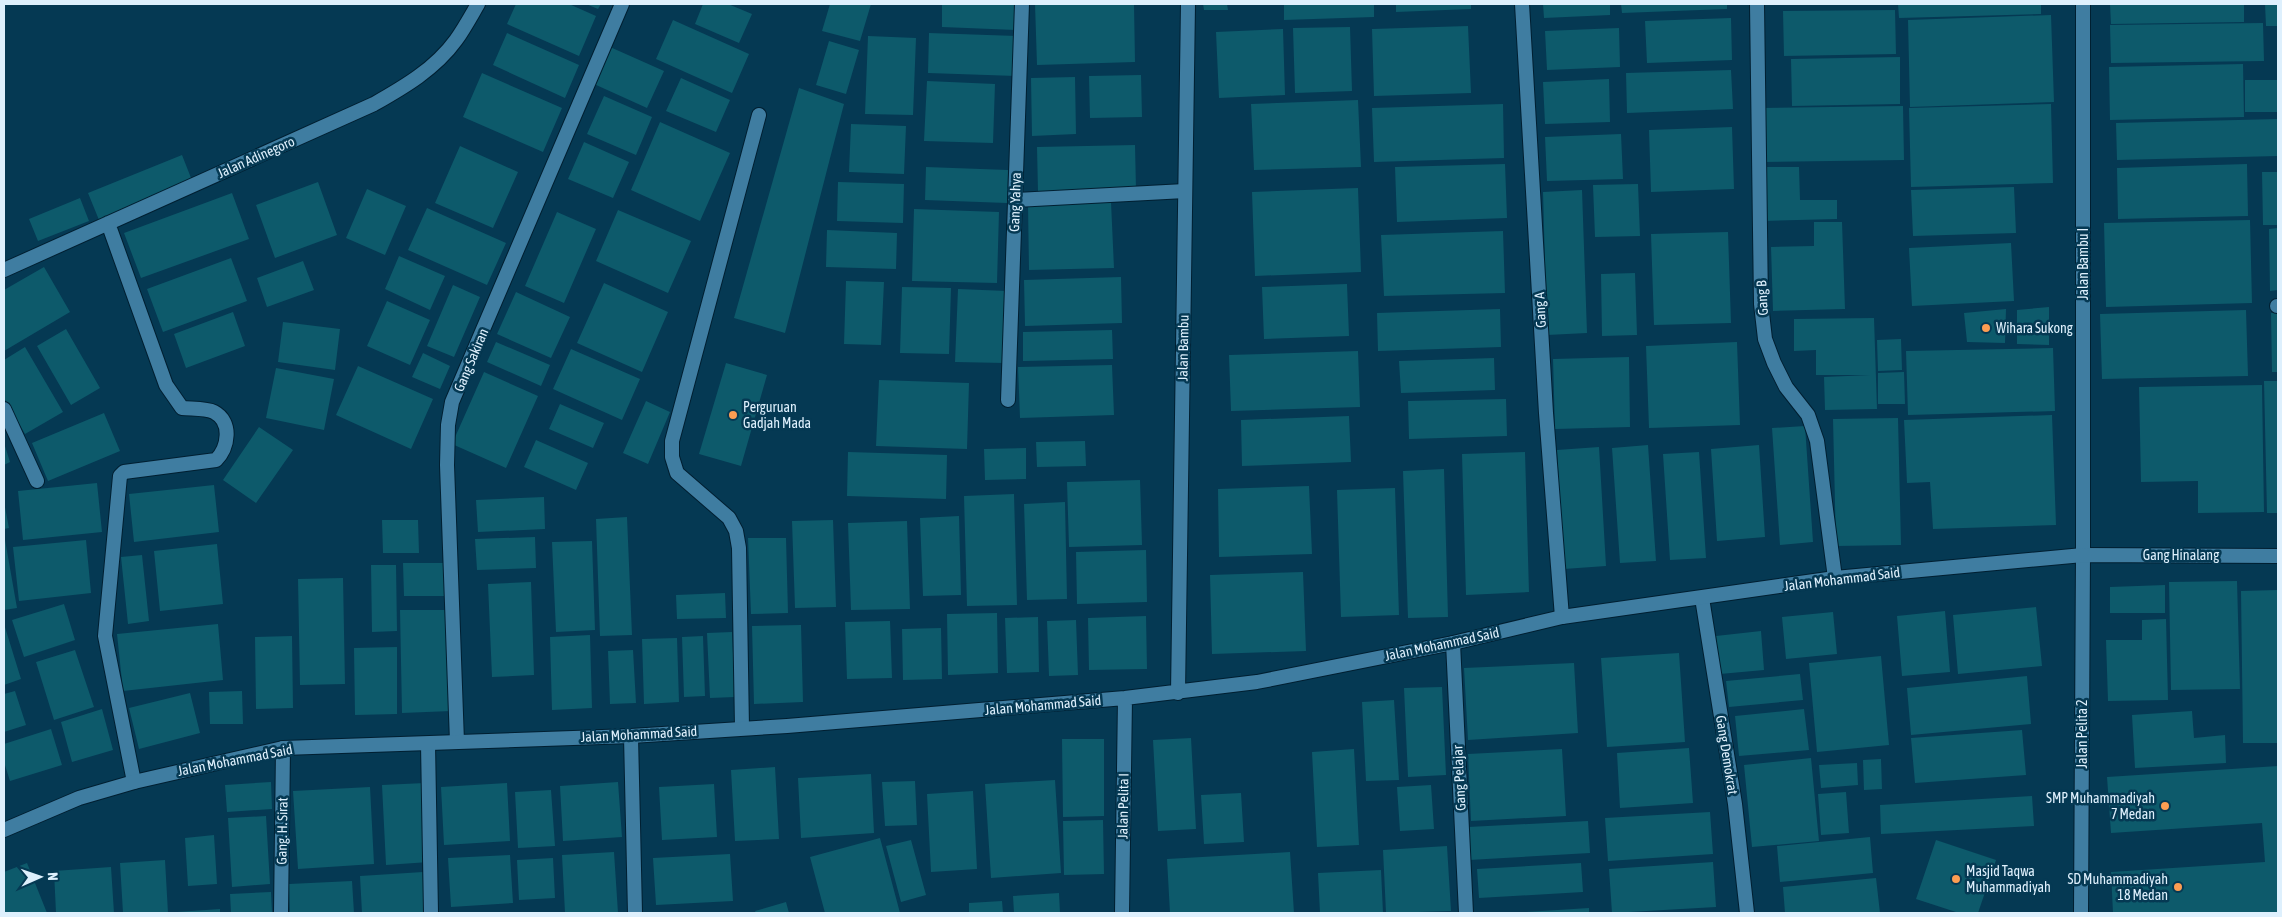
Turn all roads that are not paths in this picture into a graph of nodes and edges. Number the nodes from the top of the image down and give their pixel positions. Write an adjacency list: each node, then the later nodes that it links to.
1 (478, 4): 11 (street, Jalan Adinegoro)
2 (622, 4): 26 (street, Gang Sakiran)
3 (1022, 4): 10 (street, Gang Yahya)
4 (1188, 4): 9 (street, Jalan Bambu)
5 (1522, 4): 20 (street, Gang A)
6 (1757, 4): 18 (street, Gang B)
7 (2083, 4): 16 (street, Jalan Bambu I)
8 (759, 115): 24 (street)
9 (1185, 191): 10 (street); 22 (street, Jalan Bambu)
10 (1015, 200): 13 (street, Gang Yahya)
11 (108, 223): 12 (street, Jalan Adinegoro); 29 (street)
12 (4, 270)
13 (1008, 400)
14 (4, 408): 15 (street)
15 (37, 481)
16 (2084, 555): 17 (street, Gang Hinalang); 18 (street, Jalan Mohammad Said); 37 (street, Jalan Pelita 2)
17 (2278, 556)
18 (1835, 578): 19 (street, Jalan Mohammad Said)
19 (1702, 598): 20 (street, Jalan Mohammad Said); 36 (street, Gang Demokrat)
20 (1562, 616): 21 (street, Jalan Mohammad Said)
21 (1453, 643): 22 (street, Jalan Mohammad Said); 35 (street, Gang Pelajar)
22 (1178, 693): 23 (street, Jalan Mohammad Said)
23 (1124, 698): 24 (street, Jalan Mohammad Said); 34 (street, Jalan Pelita I)
24 (742, 728): 25 (street, Jalan Mohammad Said)
25 (630, 736): 26 (street, Jalan Mohammad Said); 33 (street)
26 (458, 742): 27 (street, Jalan Mohammad Said)
27 (428, 744): 28 (street, Jalan Mohammad Said); 32 (street)
28 (283, 748): 29 (street, Jalan Mohammad Said); 31 (street, Gang. H. Sirat)
29 (134, 782): 30 (street, Jalan Mohammad Said)
30 (4, 830)
31 (281, 913)
32 (431, 913)
33 (635, 913)
34 (1122, 913)
35 (1466, 913)
36 (1747, 913)
37 (2081, 913)

